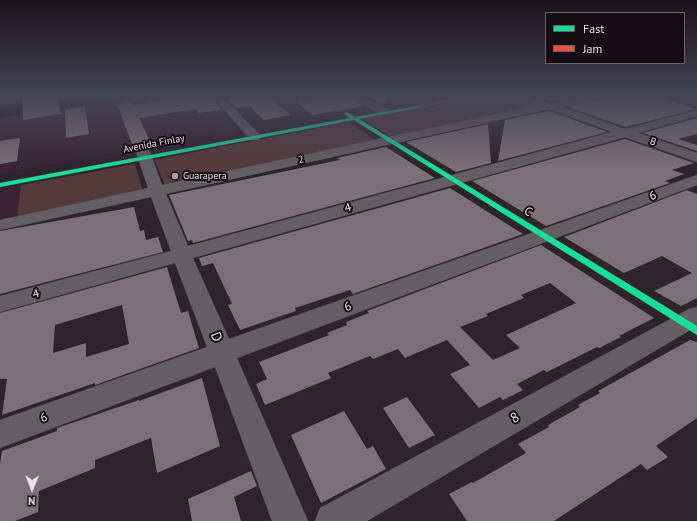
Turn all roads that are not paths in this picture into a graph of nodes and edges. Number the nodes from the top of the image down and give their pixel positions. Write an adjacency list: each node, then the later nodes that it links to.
1 (239, 119): 8 (street)
2 (332, 119): 8 (main road, Avenida Finlay)
3 (356, 119): 9 (main road, C)
4 (487, 119): 9 (street, 2)
5 (588, 119): 7 (street, B)
6 (673, 119): 7 (street, 4)
7 (624, 132): 11 (street, B); 13 (street, 4)
8 (253, 134): 10 (main road, Avenida Finlay)
9 (390, 140): 13 (main road, C); 16 (street, 2)
10 (144, 155): 12 (main road, Avenida Finlay); 15 (main road, Avenida Finlay); 16 (street, D)
11 (697, 158)
12 (0, 179)
13 (452, 179): 18 (main road, C); 19 (street, 4)
14 (697, 180): 18 (street, 6)
15 (0, 185)
16 (157, 192): 17 (street, 2); 19 (street, D)
17 (0, 225)
18 (544, 236): 21 (main road, C); 22 (street, 6)
19 (182, 254): 20 (street, 4); 22 (street, D)
20 (0, 304)
21 (692, 323): 25 (street, 8)
22 (222, 352): 23 (street, 6); 24 (street, D)
23 (0, 434)
24 (290, 521)
25 (333, 521)

